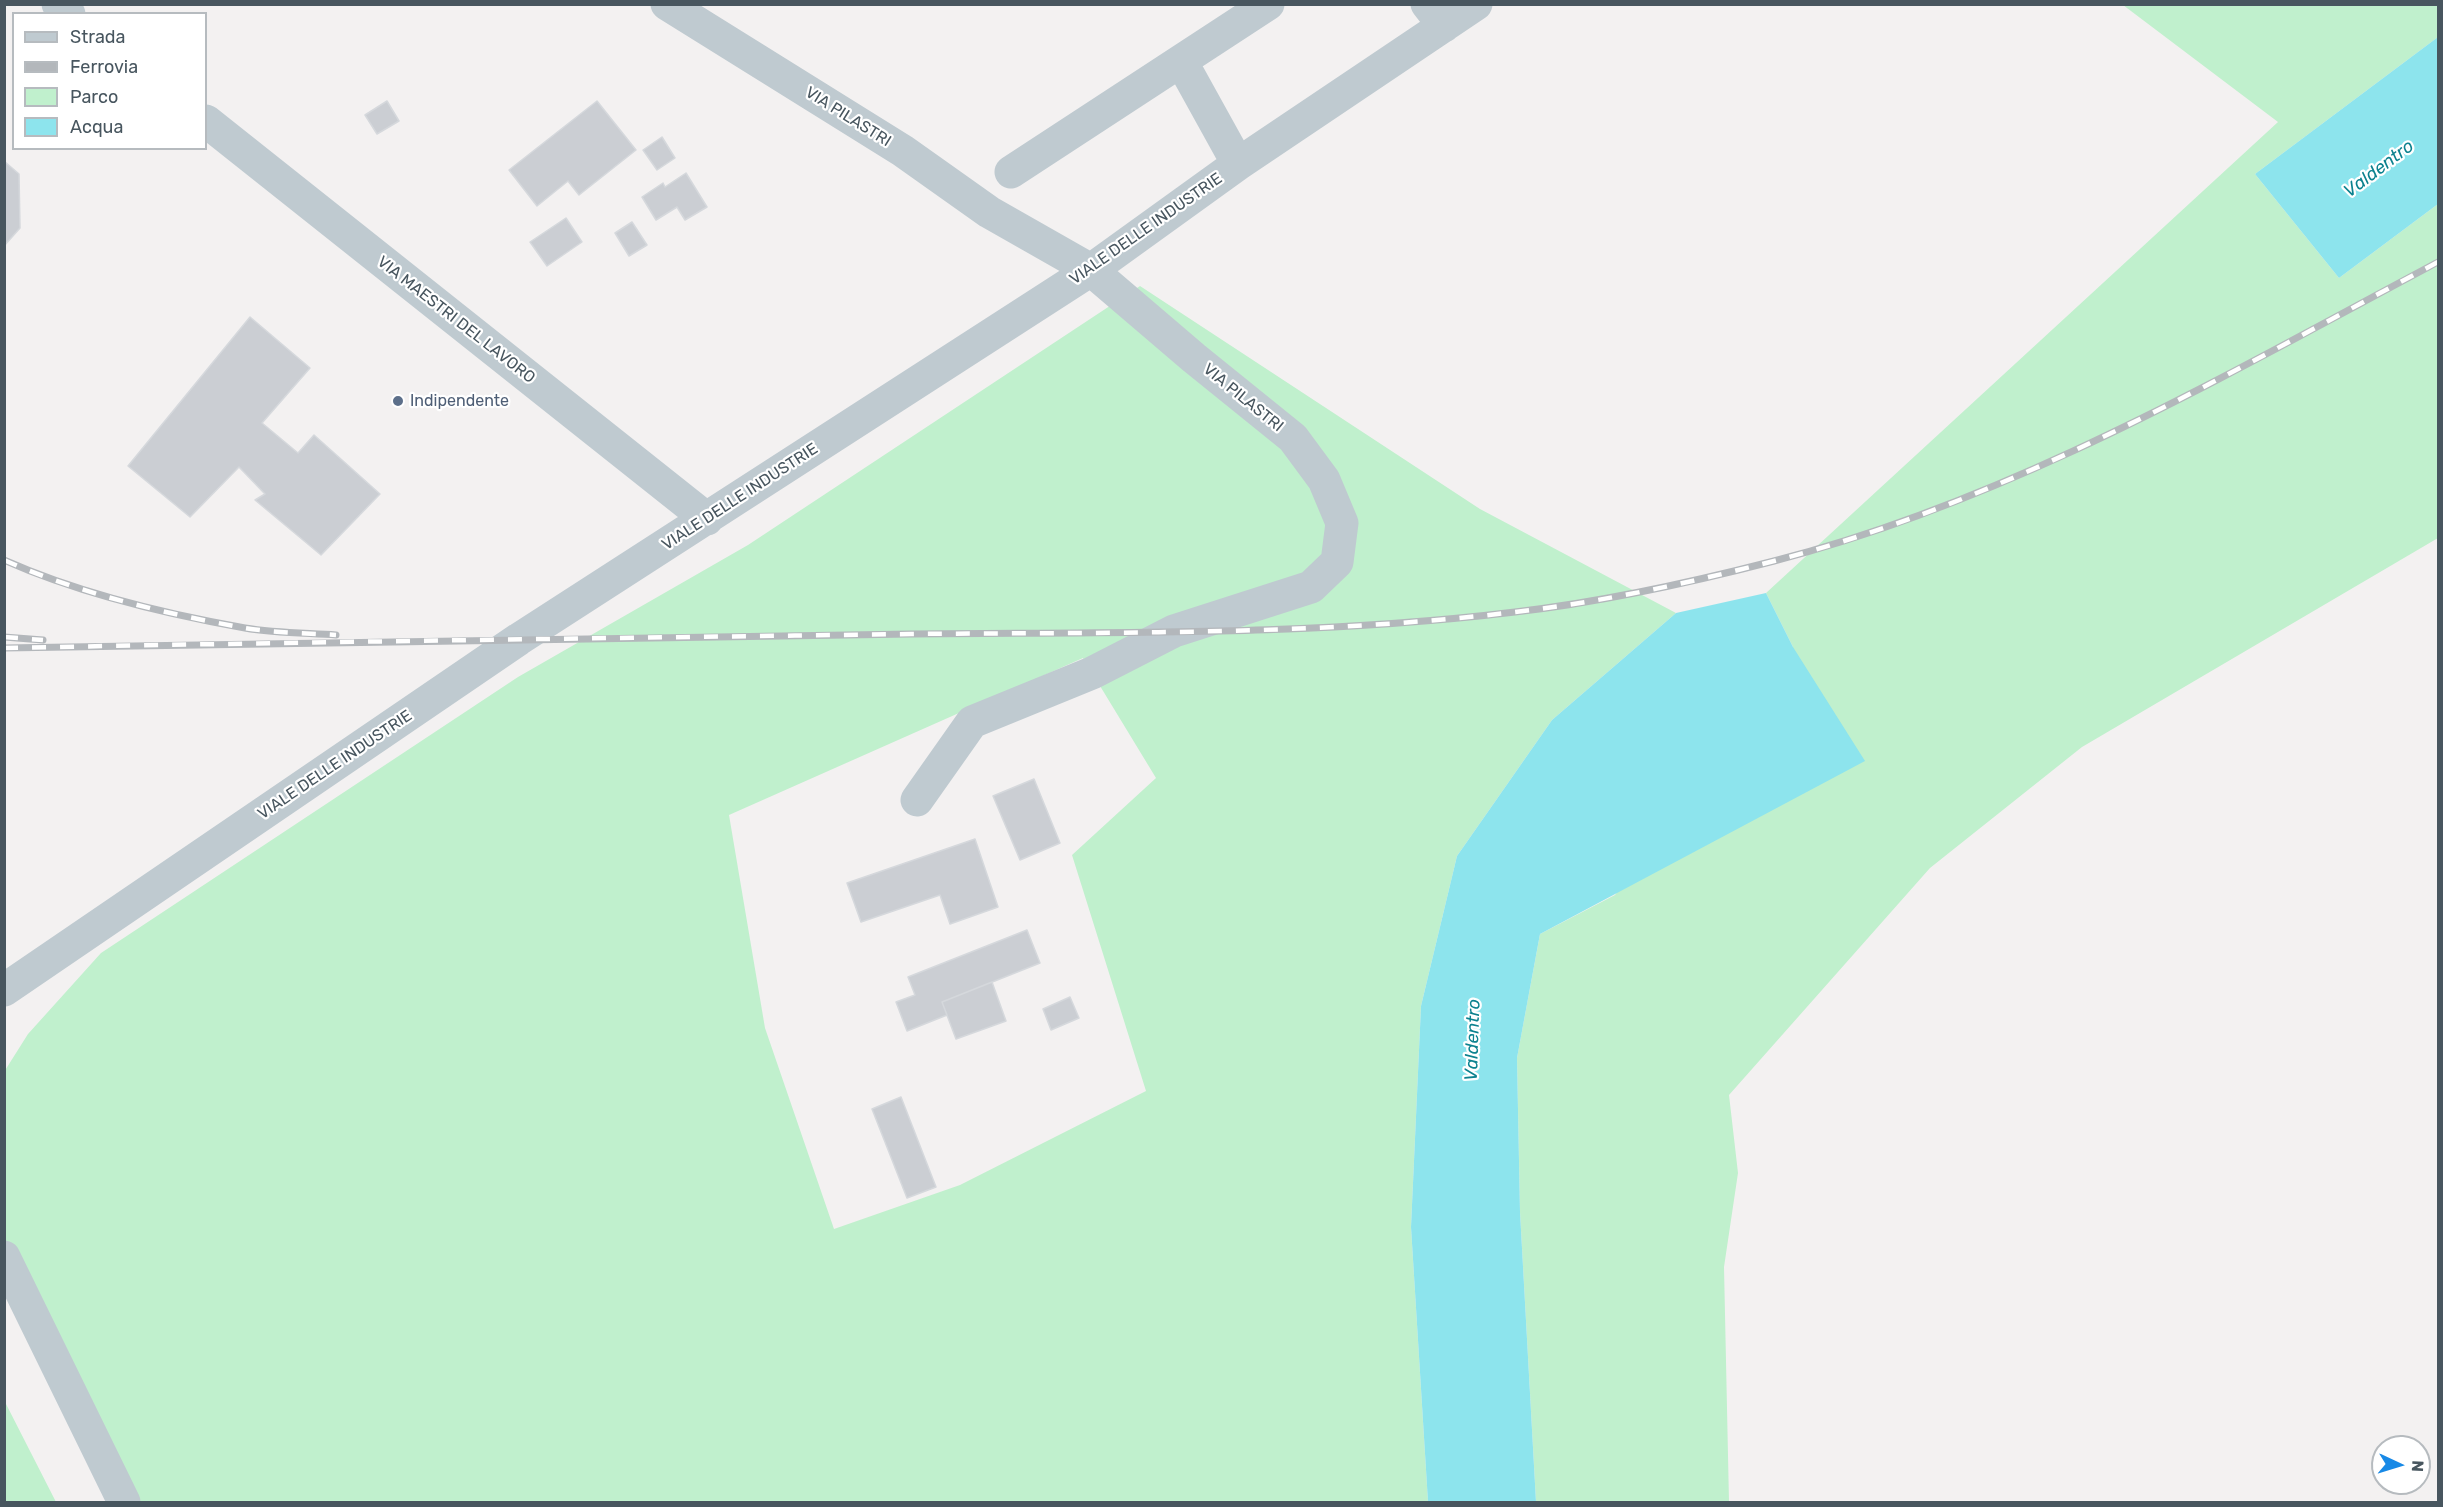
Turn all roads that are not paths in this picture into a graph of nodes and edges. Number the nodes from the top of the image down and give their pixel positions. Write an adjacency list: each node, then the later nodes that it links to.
1 (667, 4): 9 (street, VIA PILASTRI)
2 (1268, 4): 5 (street)
3 (1476, 4): 4 (street, VIALE DELLE INDUSTRIE)
4 (1435, 15): 7 (street, VIALE DELLE INDUSTRIE)
5 (1181, 61): 7 (street); 8 (street)
6 (207, 122): 10 (street, VIA MAESTRI DEL LAVORO)
7 (1238, 164): 9 (street, VIALE DELLE INDUSTRIE)
8 (1011, 172)
9 (1091, 270): 10 (street, VIALE DELLE INDUSTRIE); 11 (street, VIA PILASTRI)
10 (707, 519): 12 (street, VIALE DELLE INDUSTRIE)
11 (917, 800)
12 (4, 990)
13 (4, 1257): 14 (street)
14 (124, 1503)

